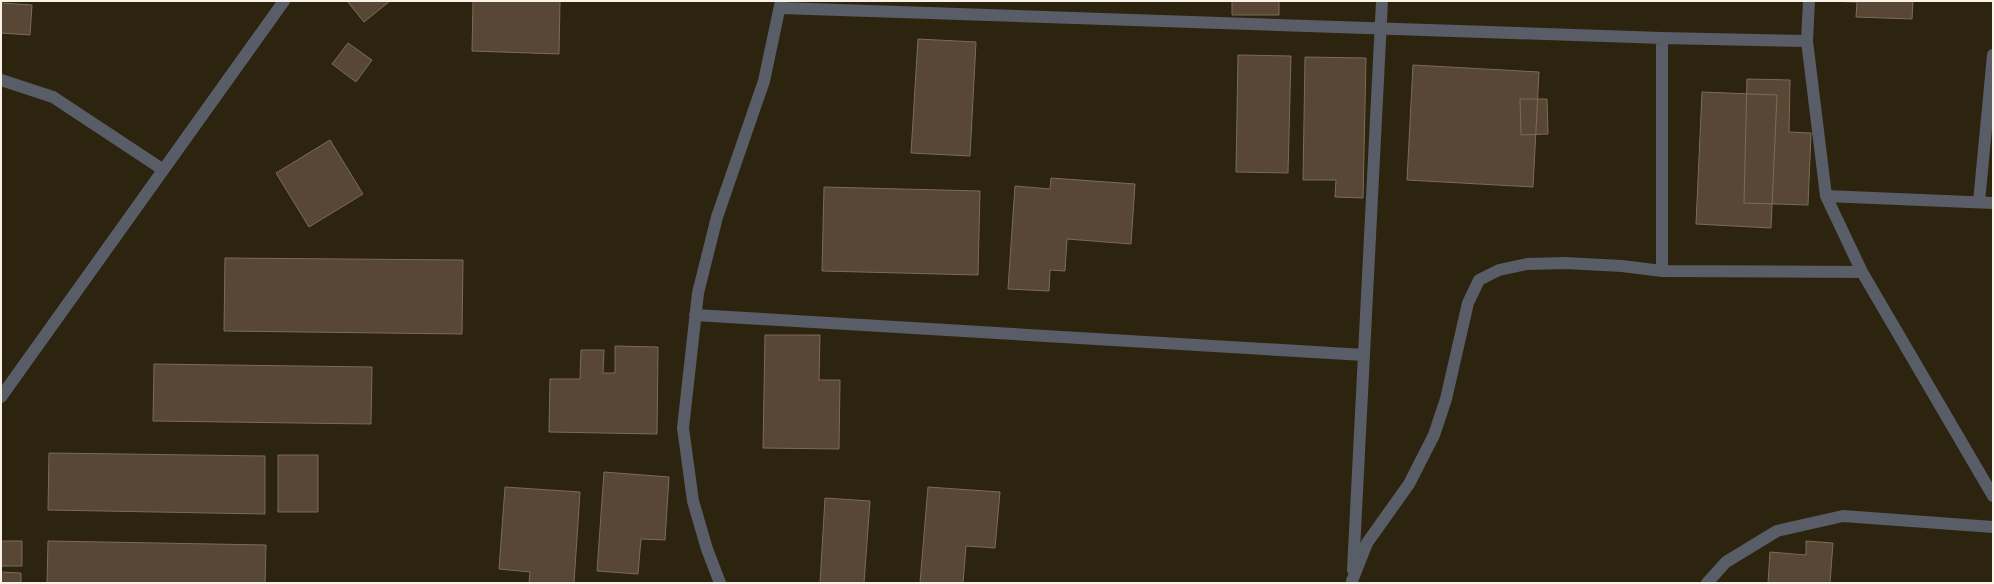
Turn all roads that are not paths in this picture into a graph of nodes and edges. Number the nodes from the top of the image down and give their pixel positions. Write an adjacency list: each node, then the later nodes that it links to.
1 (284, 1): 10 (street)
2 (1382, 1): 5 (street)
3 (1809, 1): 7 (street)
4 (780, 4): 5 (street); 16 (street)
5 (1381, 28): 6 (street); 17 (street)
6 (1662, 38): 7 (street); 14 (street)
7 (1807, 41): 11 (street)
8 (1993, 55): 12 (street)
9 (1, 80): 10 (street)
10 (162, 169): 18 (street)
11 (1826, 196): 12 (street); 15 (street)
12 (1979, 202): 13 (street)
13 (1993, 203)
14 (1662, 271): 15 (street); 21 (street)
15 (1862, 272): 19 (street)
16 (696, 315): 17 (street); 22 (street)
17 (1364, 354): 21 (street)
18 (1, 397)
19 (1993, 496)
20 (1993, 527): 23 (street)
21 (1352, 582)
22 (720, 583)
23 (1707, 583)

